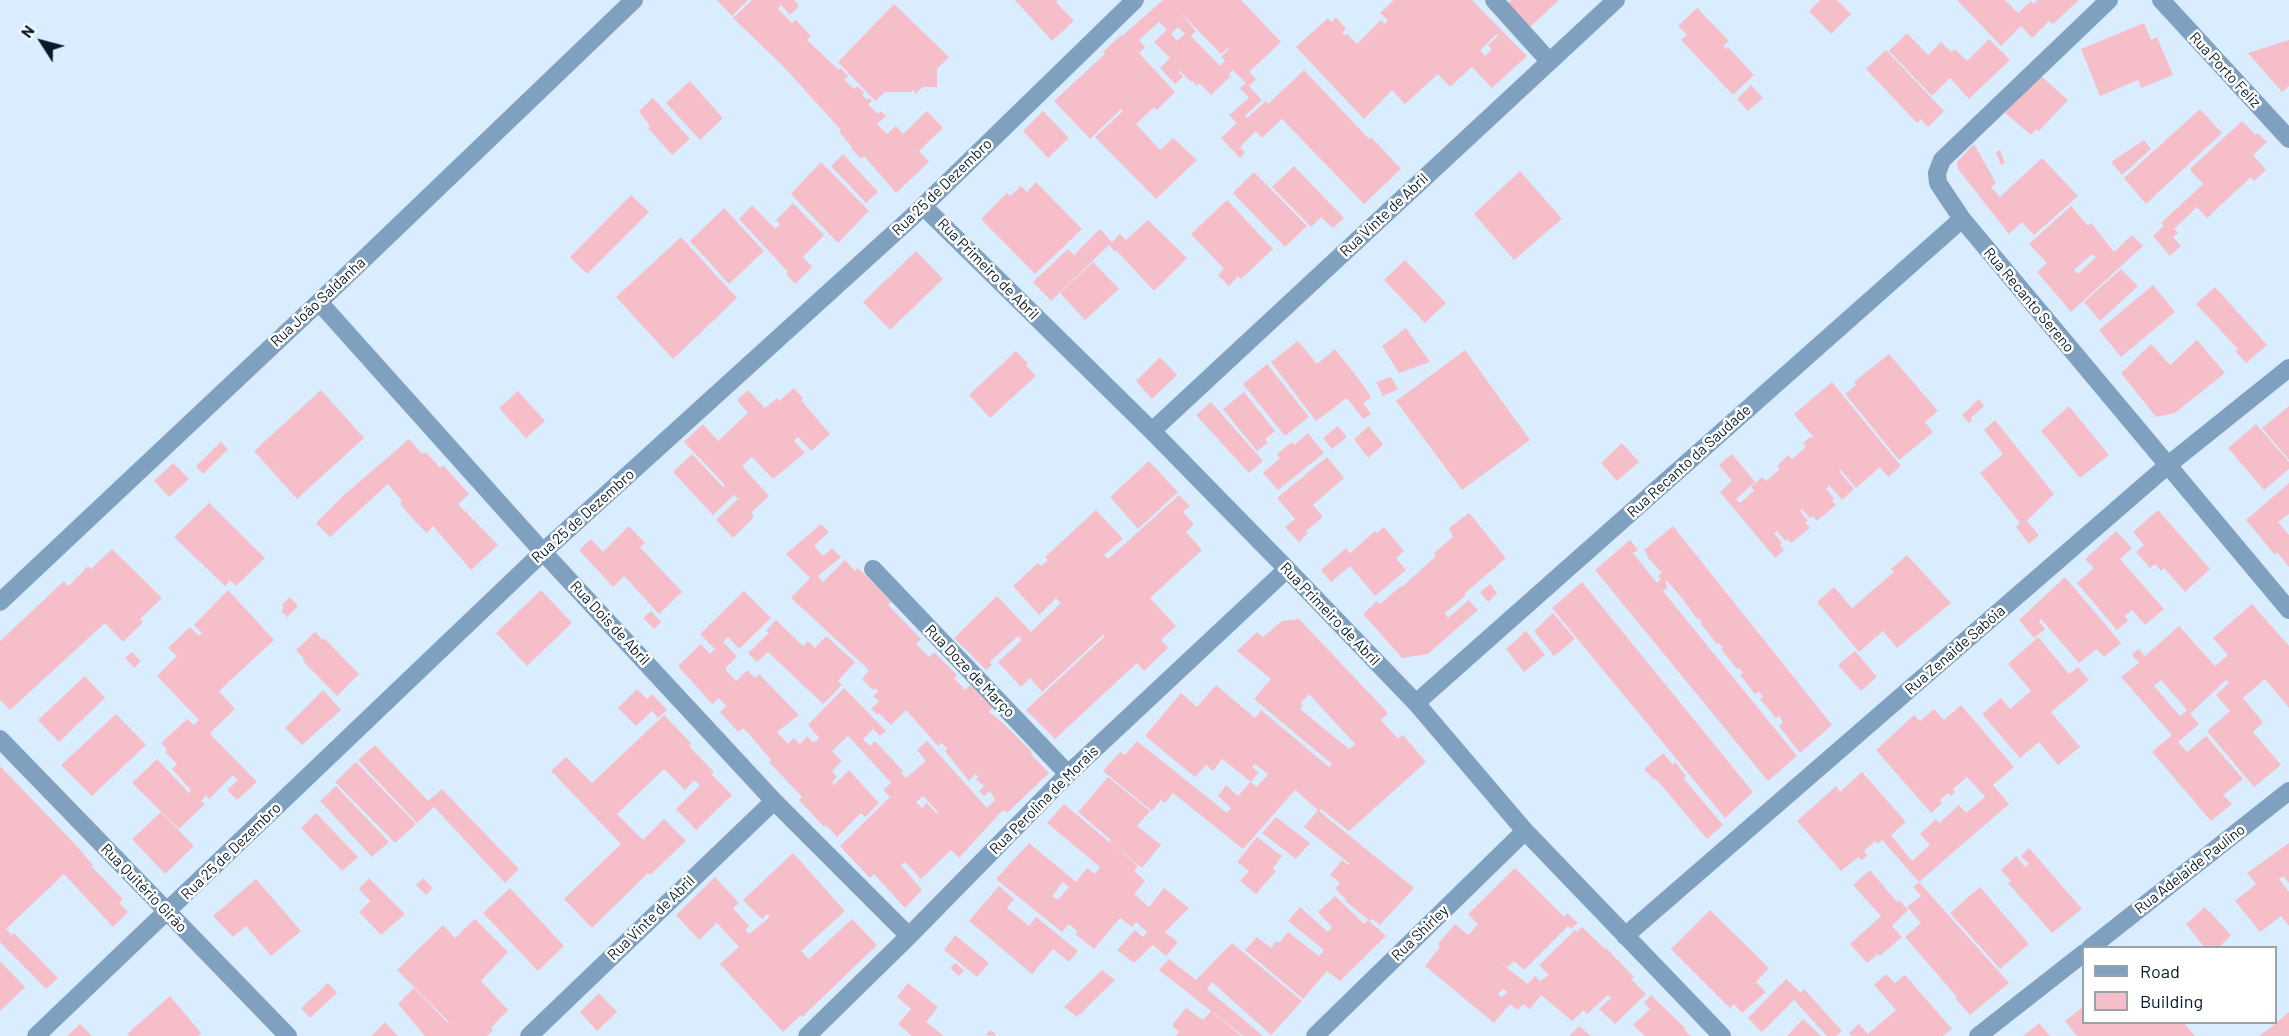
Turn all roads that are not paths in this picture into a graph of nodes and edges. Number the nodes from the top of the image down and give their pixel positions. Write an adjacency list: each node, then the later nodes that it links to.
1 (634, 0): 11 (street, Rua João Saldanha)
2 (1135, 0): 9 (street, Rua 25 de Dezembro)
3 (1494, 0): 7 (street)
4 (1616, 0): 7 (street, Rua Vinte de Abril)
5 (2109, 0): 10 (street, Rua Recanto Sereno)
6 (2160, 0): 8 (street, Rua Porto Feliz)
7 (1548, 61): 13 (street, Rua Vinte de Abril)
8 (2289, 139)
9 (923, 206): 13 (street, Rua Primeiro de Abril); 15 (street, Rua 25 de Dezembro)
10 (1962, 219): 14 (street, Rua Recanto Sereno); 20 (street, Rua Recanto da Saudade)
11 (319, 302): 15 (street, Rua Dois de Abril); 18 (street, Rua João Saldanha)
12 (2289, 368): 14 (street, Rua Zenaide Sabóia)
13 (1152, 430): 17 (street, Rua Primeiro de Abril)
14 (2168, 465): 19 (street, Rua Recanto Sereno); 28 (street, Rua Zenaide Sabóia)
15 (543, 552): 24 (street, Rua Dois de Abril); 26 (street, Rua 25 de Dezembro)
16 (873, 569): 22 (street, Rua Doze de Março)
17 (1287, 569): 20 (street, Rua Primeiro de Abril); 22 (street, Rua Perolina de Morais)
18 (0, 602)
19 (2289, 610)
20 (1416, 703): 25 (street, Rua Primeiro de Abril)
21 (0, 739): 26 (street, Rua Quitério Girão)
22 (1068, 774): 27 (street, Rua Perolina de Morais)
23 (2289, 791): 29 (street, Rua Adelaide Paulino)
24 (774, 801): 27 (street, Rua Dois de Abril); 33 (street, Rua Vinte de Abril)
25 (1526, 831): 28 (street, Rua Primeiro de Abril); 35 (street, Rua Shirley)
26 (167, 912): 31 (street, Rua 25 de Dezembro); 32 (street, Rua Quitério Girão)
27 (909, 936): 34 (street, Rua Perolina de Morais)
28 (1625, 936): 36 (street, Rua Primeiro de Abril)
29 (2093, 946)
30 (2082, 955): 37 (street)
31 (36, 1036)
32 (288, 1036)
33 (529, 1036)
34 (807, 1036)
35 (1316, 1036)
36 (1722, 1036)
37 (1978, 1036)

